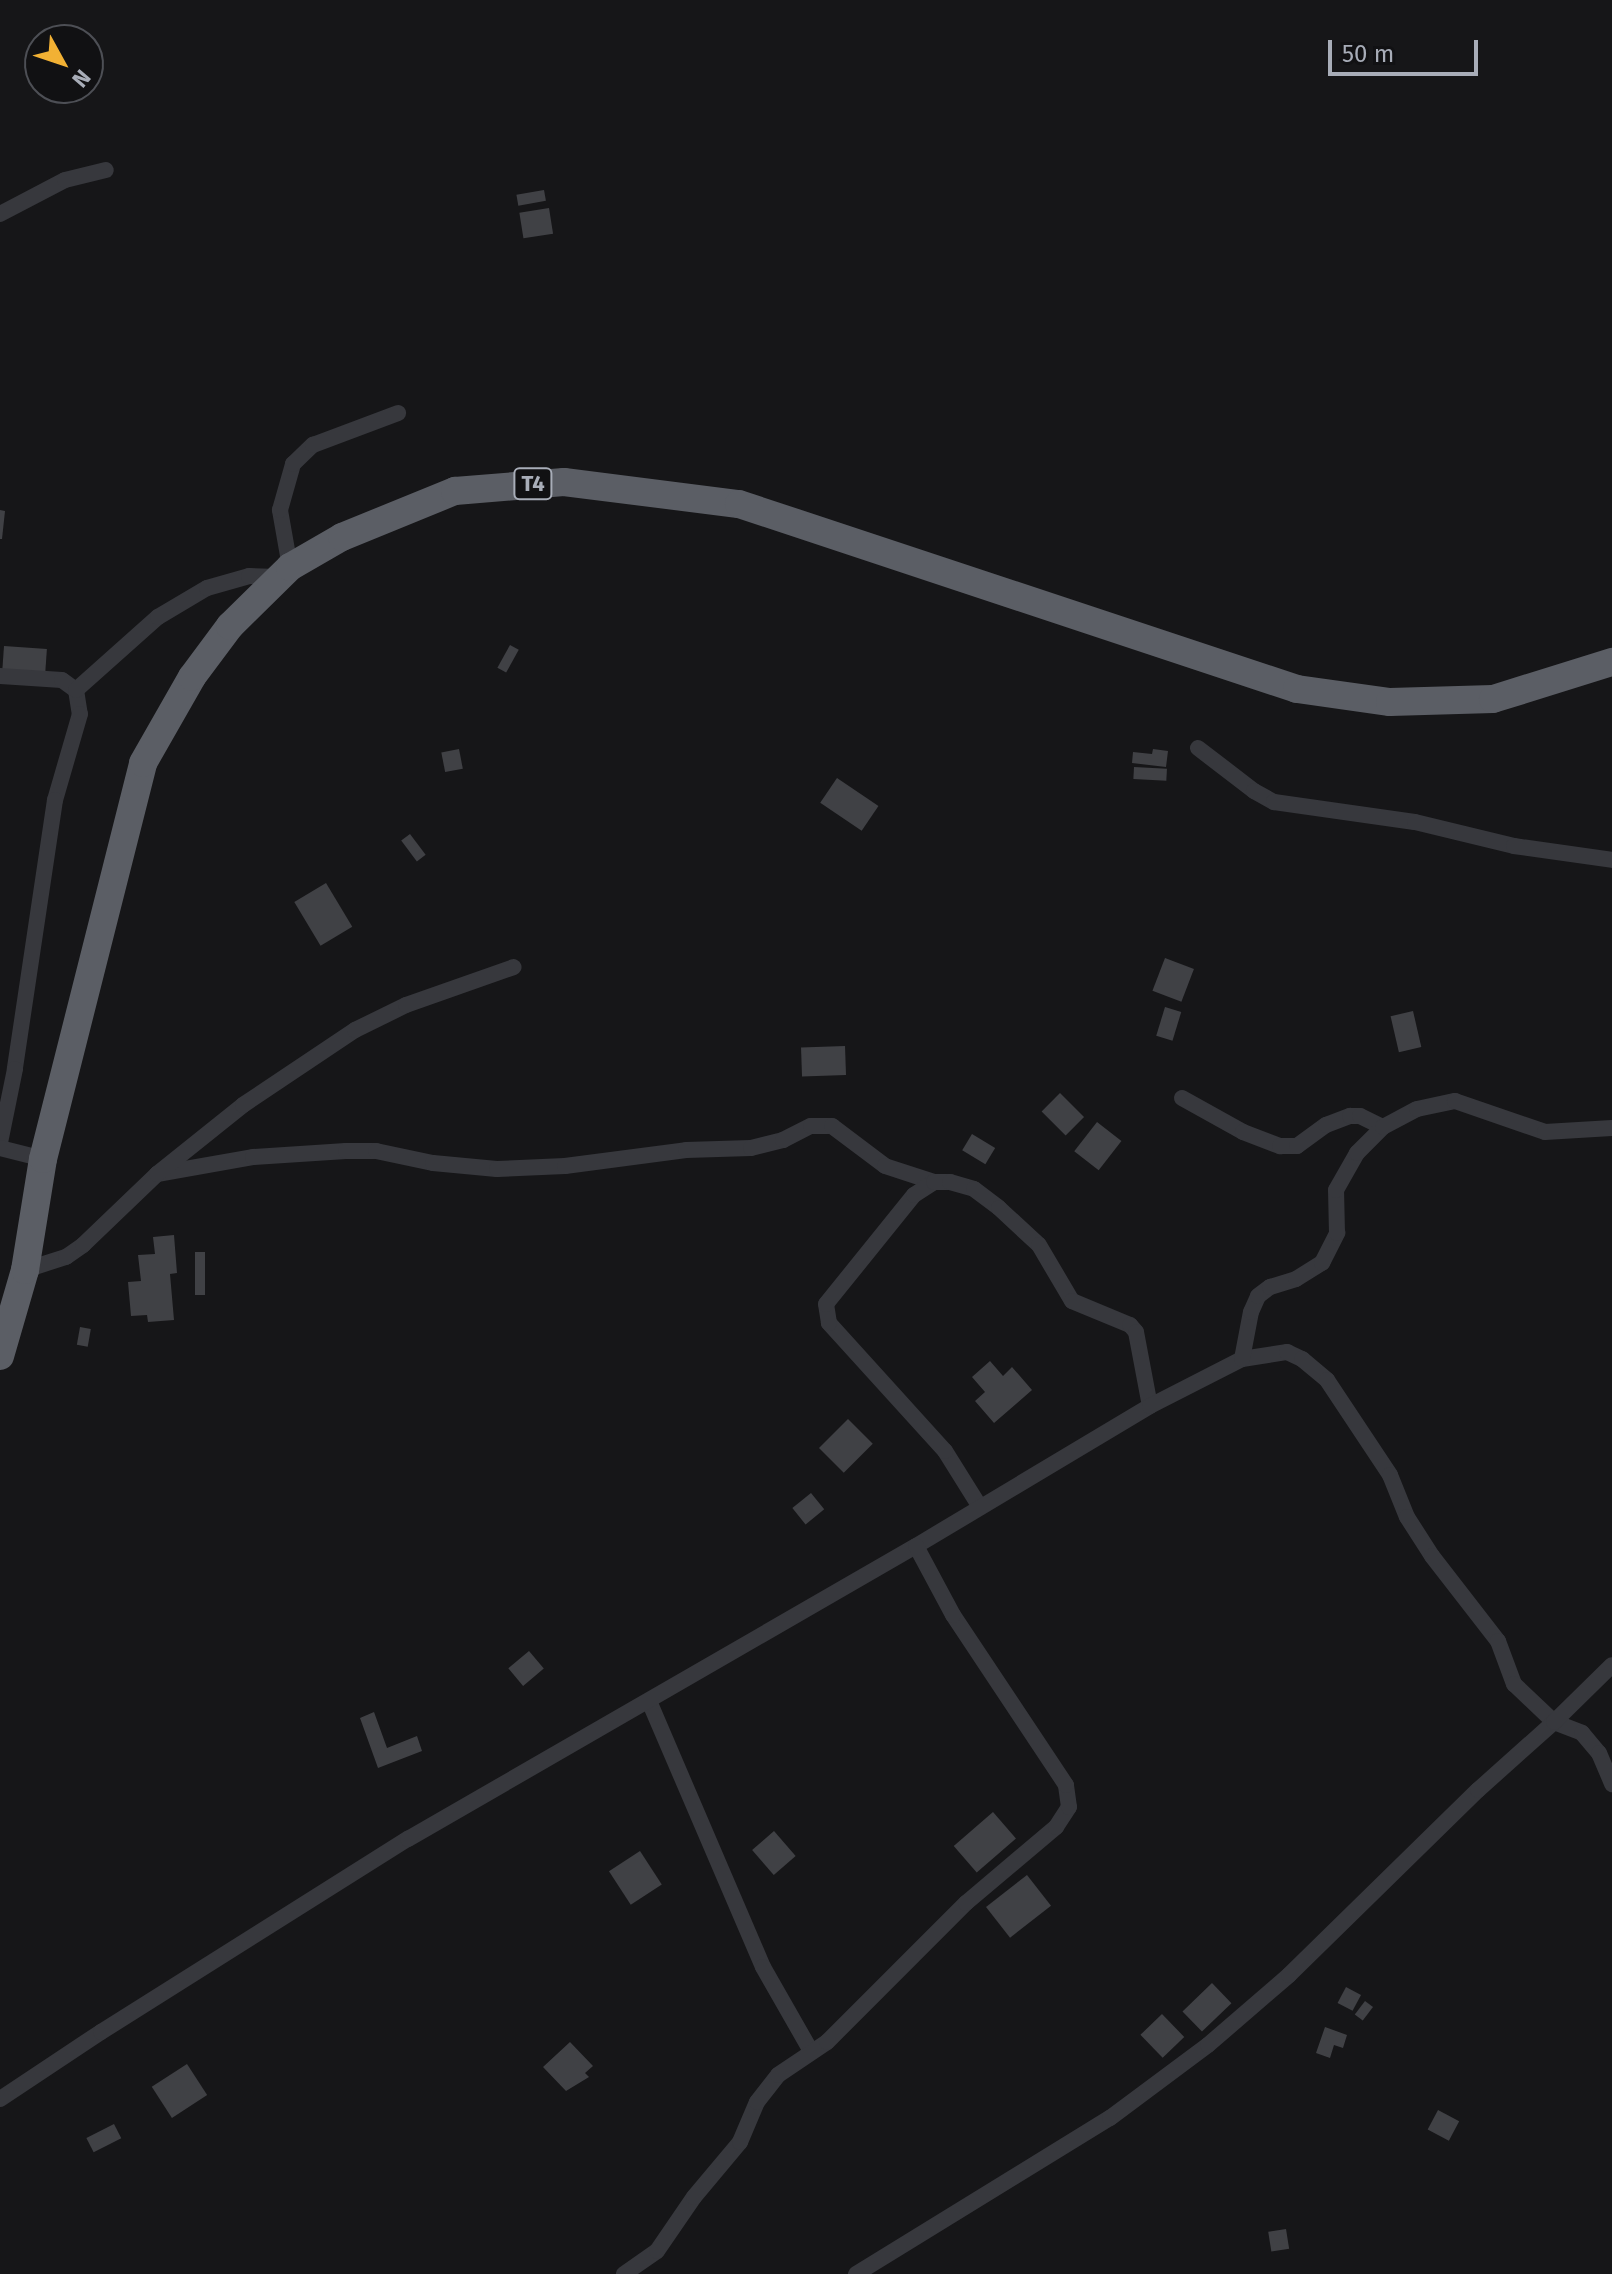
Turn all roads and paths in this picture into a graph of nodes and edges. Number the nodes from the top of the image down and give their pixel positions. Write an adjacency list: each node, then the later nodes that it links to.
1 (106, 170): 2 (street)
2 (0, 214)
3 (398, 413): 4 (street)
4 (284, 572): 5 (highway, T4); 7 (street); 15 (highway, T4)
5 (1612, 662)
6 (0, 676): 7 (street)
7 (76, 690): 14 (street)
8 (1198, 748): 9 (street)
9 (1612, 860)
10 (514, 967): 16 (street)
11 (1182, 1098): 12 (street)
12 (1383, 1127): 13 (street); 20 (street)
13 (1612, 1128)
14 (0, 1146): 15 (street)
15 (43, 1159): 18 (highway, T4)
16 (157, 1174): 17 (street); 18 (street)
17 (934, 1182): 21 (street); 22 (street)
18 (25, 1270): 19 (highway, T4)
19 (0, 1356)
20 (1242, 1359): 21 (street); 26 (street)
21 (1150, 1406): 22 (street)
22 (980, 1507): 23 (street)
23 (916, 1546): 25 (street); 28 (street)
24 (1612, 1665): 26 (street)
25 (649, 1701): 28 (street); 29 (street)
26 (1554, 1722): 27 (street); 31 (street)
27 (1612, 1784)
28 (811, 2051): 30 (street)
29 (0, 2099)
30 (624, 2274)
31 (856, 2274)

